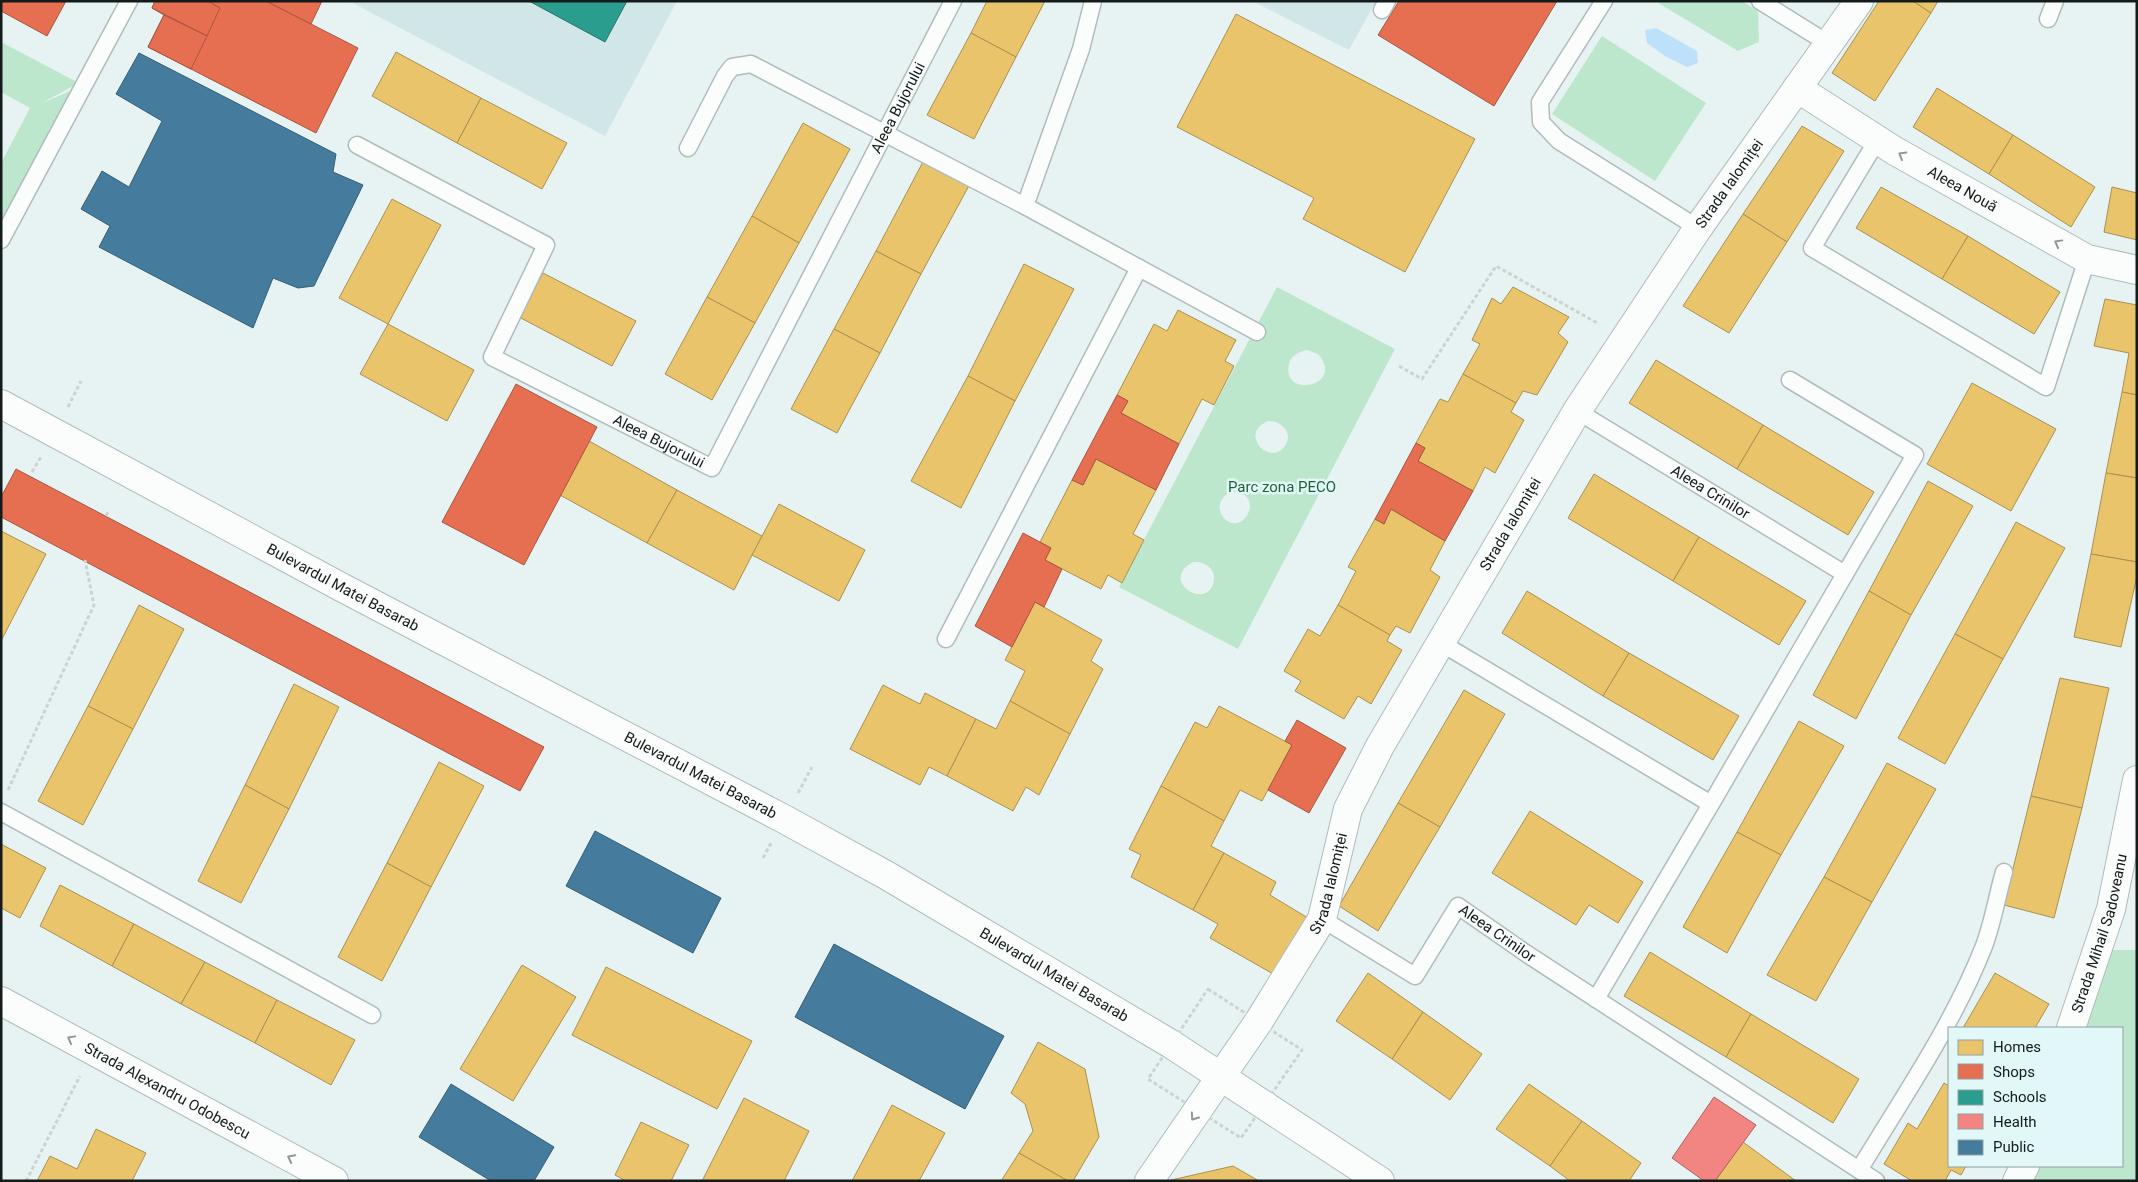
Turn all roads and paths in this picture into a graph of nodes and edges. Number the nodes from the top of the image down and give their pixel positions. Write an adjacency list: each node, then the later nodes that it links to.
1 (129, 1): 17 (lane)
2 (952, 1): 11 (lane, Aleea Bujorului)
3 (1093, 1): 15 (lane)
4 (1604, 1): 16 (lane)
5 (1760, 1): 9 (lane)
6 (1859, 1): 9 (street, Strada Ialomiței)
7 (2054, 1): 8 (lane)
8 (2048, 20)
9 (1829, 44): 10 (street, Strada Ialomiței)
10 (1797, 88): 12 (street, Aleea Nouă); 16 (street, Strada Ialomiței)
11 (885, 133): 13 (lane, Aleea Bujorului); 14 (lane); 15 (lane)
12 (1878, 139): 18 (street, Aleea Nouă, one-way to 12); 18 (lane)
13 (357, 145)
14 (688, 148)
15 (1026, 206): 19 (lane)
16 (1698, 228): 22 (street, Strada Ialomiței)
17 (1, 240)
18 (2087, 259): 20 (street, Aleea Nouă)
19 (1139, 268): 21 (lane); 31 (lane)
20 (2137, 270)
21 (1257, 332)
22 (1624, 338): 23 (path); 26 (street, Strada Ialomiței)
23 (1399, 366)
24 (1790, 380): 30 (lane)
25 (1, 404): 44 (street, Bulevardul Matei Basarab)
26 (1577, 411): 30 (lane, Aleea Crinilor); 32 (street, Strada Ialomiței)
27 (108, 512): 28 (path)
28 (106, 516)
29 (85, 560): 34 (path)
30 (1845, 574): 35 (lane)
31 (946, 639)
32 (1441, 643): 35 (lane); 38 (street, Strada Ialomiței)
33 (2137, 780): 42 (street, Strada Mihail Sadoveanu)
34 (6, 796)
35 (1711, 804): 39 (lane)
36 (1, 812): 41 (lane)
37 (2004, 872): 46 (lane)
38 (1322, 919): 39 (lane, Aleea Crinilor); 44 (street, Strada Ialomiței)
39 (1596, 999): 46 (lane, Aleea Crinilor)
40 (1, 1001): 43 (street, Strada Alexandru Odobescu, one-way to 40)
41 (372, 1015)
42 (2071, 1027)
43 (93, 1051): 47 (street, Strada Alexandru Odobescu, one-way to 43); 48 (path)
44 (1222, 1077): 49 (street, Strada Ialomiței, one-way to 49); 50 (street, Bulevardul Matei Basarab)
45 (2024, 1167): 52 (street)
46 (1860, 1170): 51 (lane, Aleea Crinilor)
47 (324, 1178)
48 (26, 1181)
49 (1149, 1181)
50 (1380, 1181)
51 (1876, 1181)
52 (2017, 1181)

